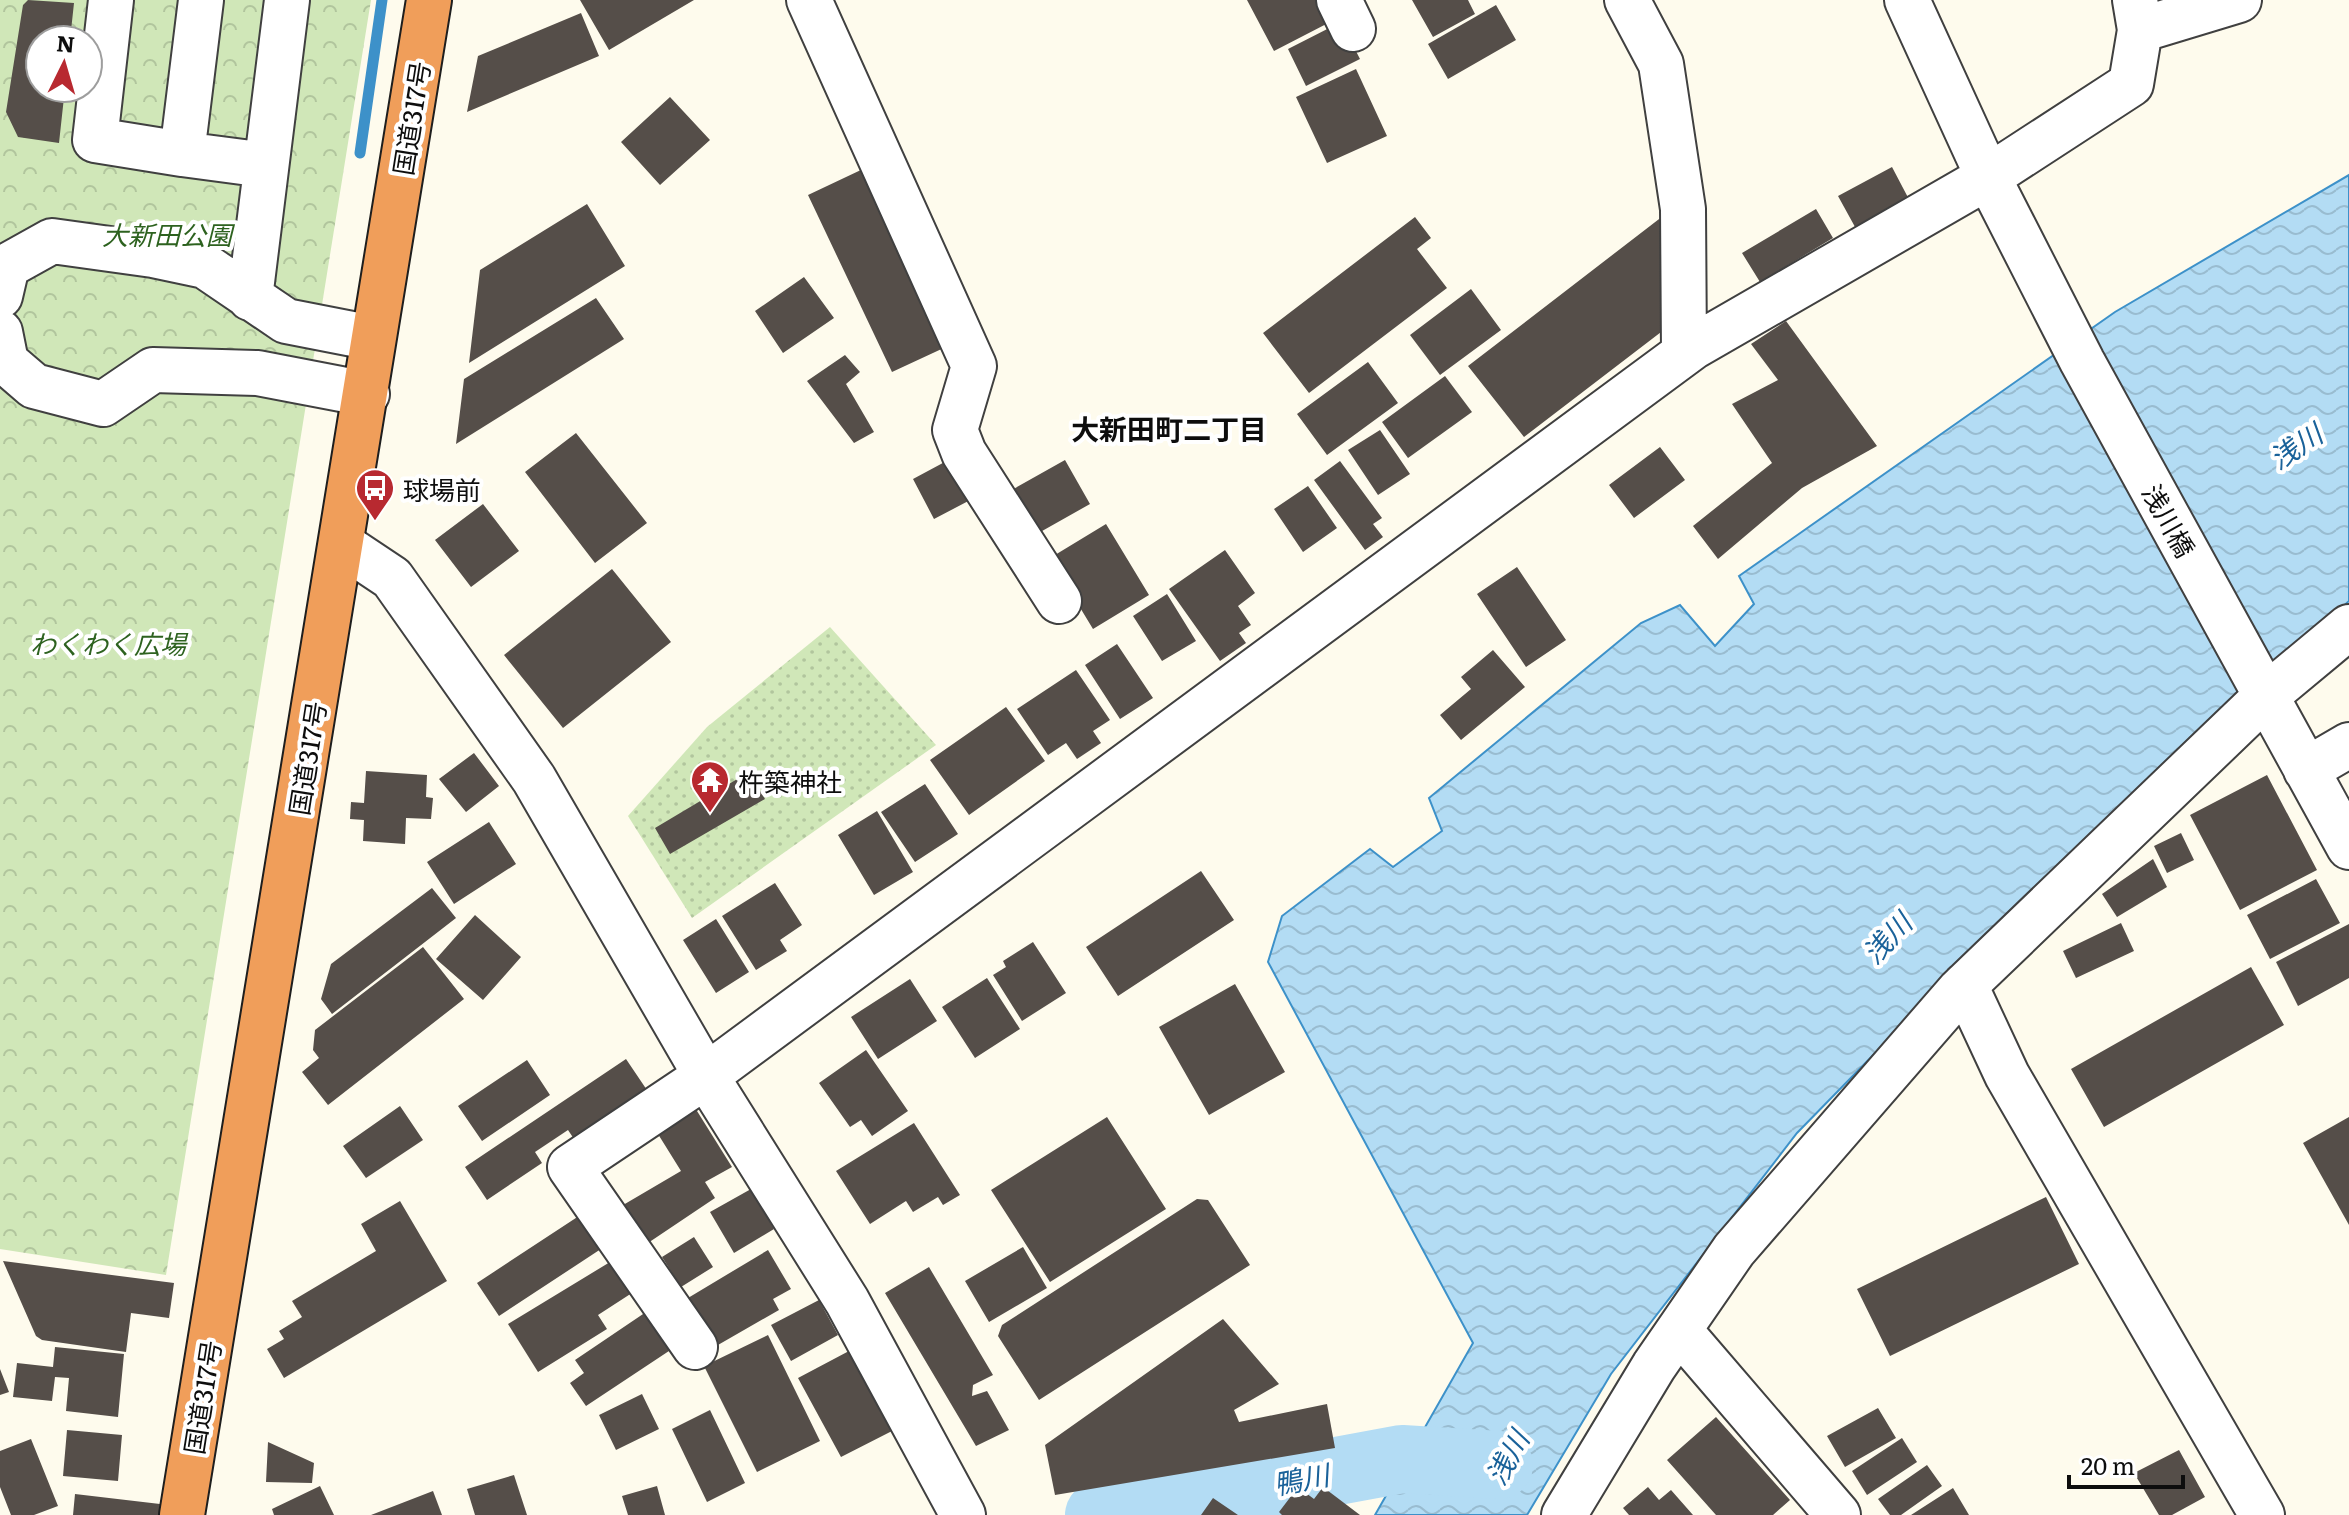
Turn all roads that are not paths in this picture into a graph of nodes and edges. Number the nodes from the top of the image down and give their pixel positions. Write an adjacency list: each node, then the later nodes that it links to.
1 (111, 0): 10 (street)
2 (201, 0): 10 (street)
3 (287, 0): 11 (street)
4 (429, 0): 16 (highway, 国道317号)
5 (809, 0): 20 (street)
6 (1627, 0): 17 (street)
7 (1907, 0): 12 (street, 浅川橋)
8 (2239, 0): 9 (street)
9 (2138, 15): 12 (street)
10 (182, 154): 11 (street)
11 (265, 165): 14 (street)
12 (1988, 177): 17 (street); 22 (street, 浅川橋)
13 (0, 296): 14 (street)
14 (250, 298): 16 (street)
15 (0, 332): 18 (street)
16 (373, 338): 18 (highway, 国道317号)
17 (1684, 353): 27 (street)
18 (367, 394): 19 (highway, 国道317号)
19 (341, 544): 27 (street); 30 (highway, 国道317号)
20 (1059, 601)
21 (2349, 627): 22 (street)
22 (2262, 687): 24 (street, 浅川橋); 26 (street)
23 (2349, 745): 24 (street)
24 (2306, 770): 25 (street, 浅川橋)
25 (2349, 847)
26 (1965, 985): 28 (street); 34 (street)
27 (706, 1076): 29 (street); 31 (street)
28 (1679, 1330): 32 (street); 33 (street)
29 (695, 1347)
30 (182, 1515)
31 (961, 1515)
32 (1564, 1515)
33 (1838, 1515)
34 (2262, 1515)

